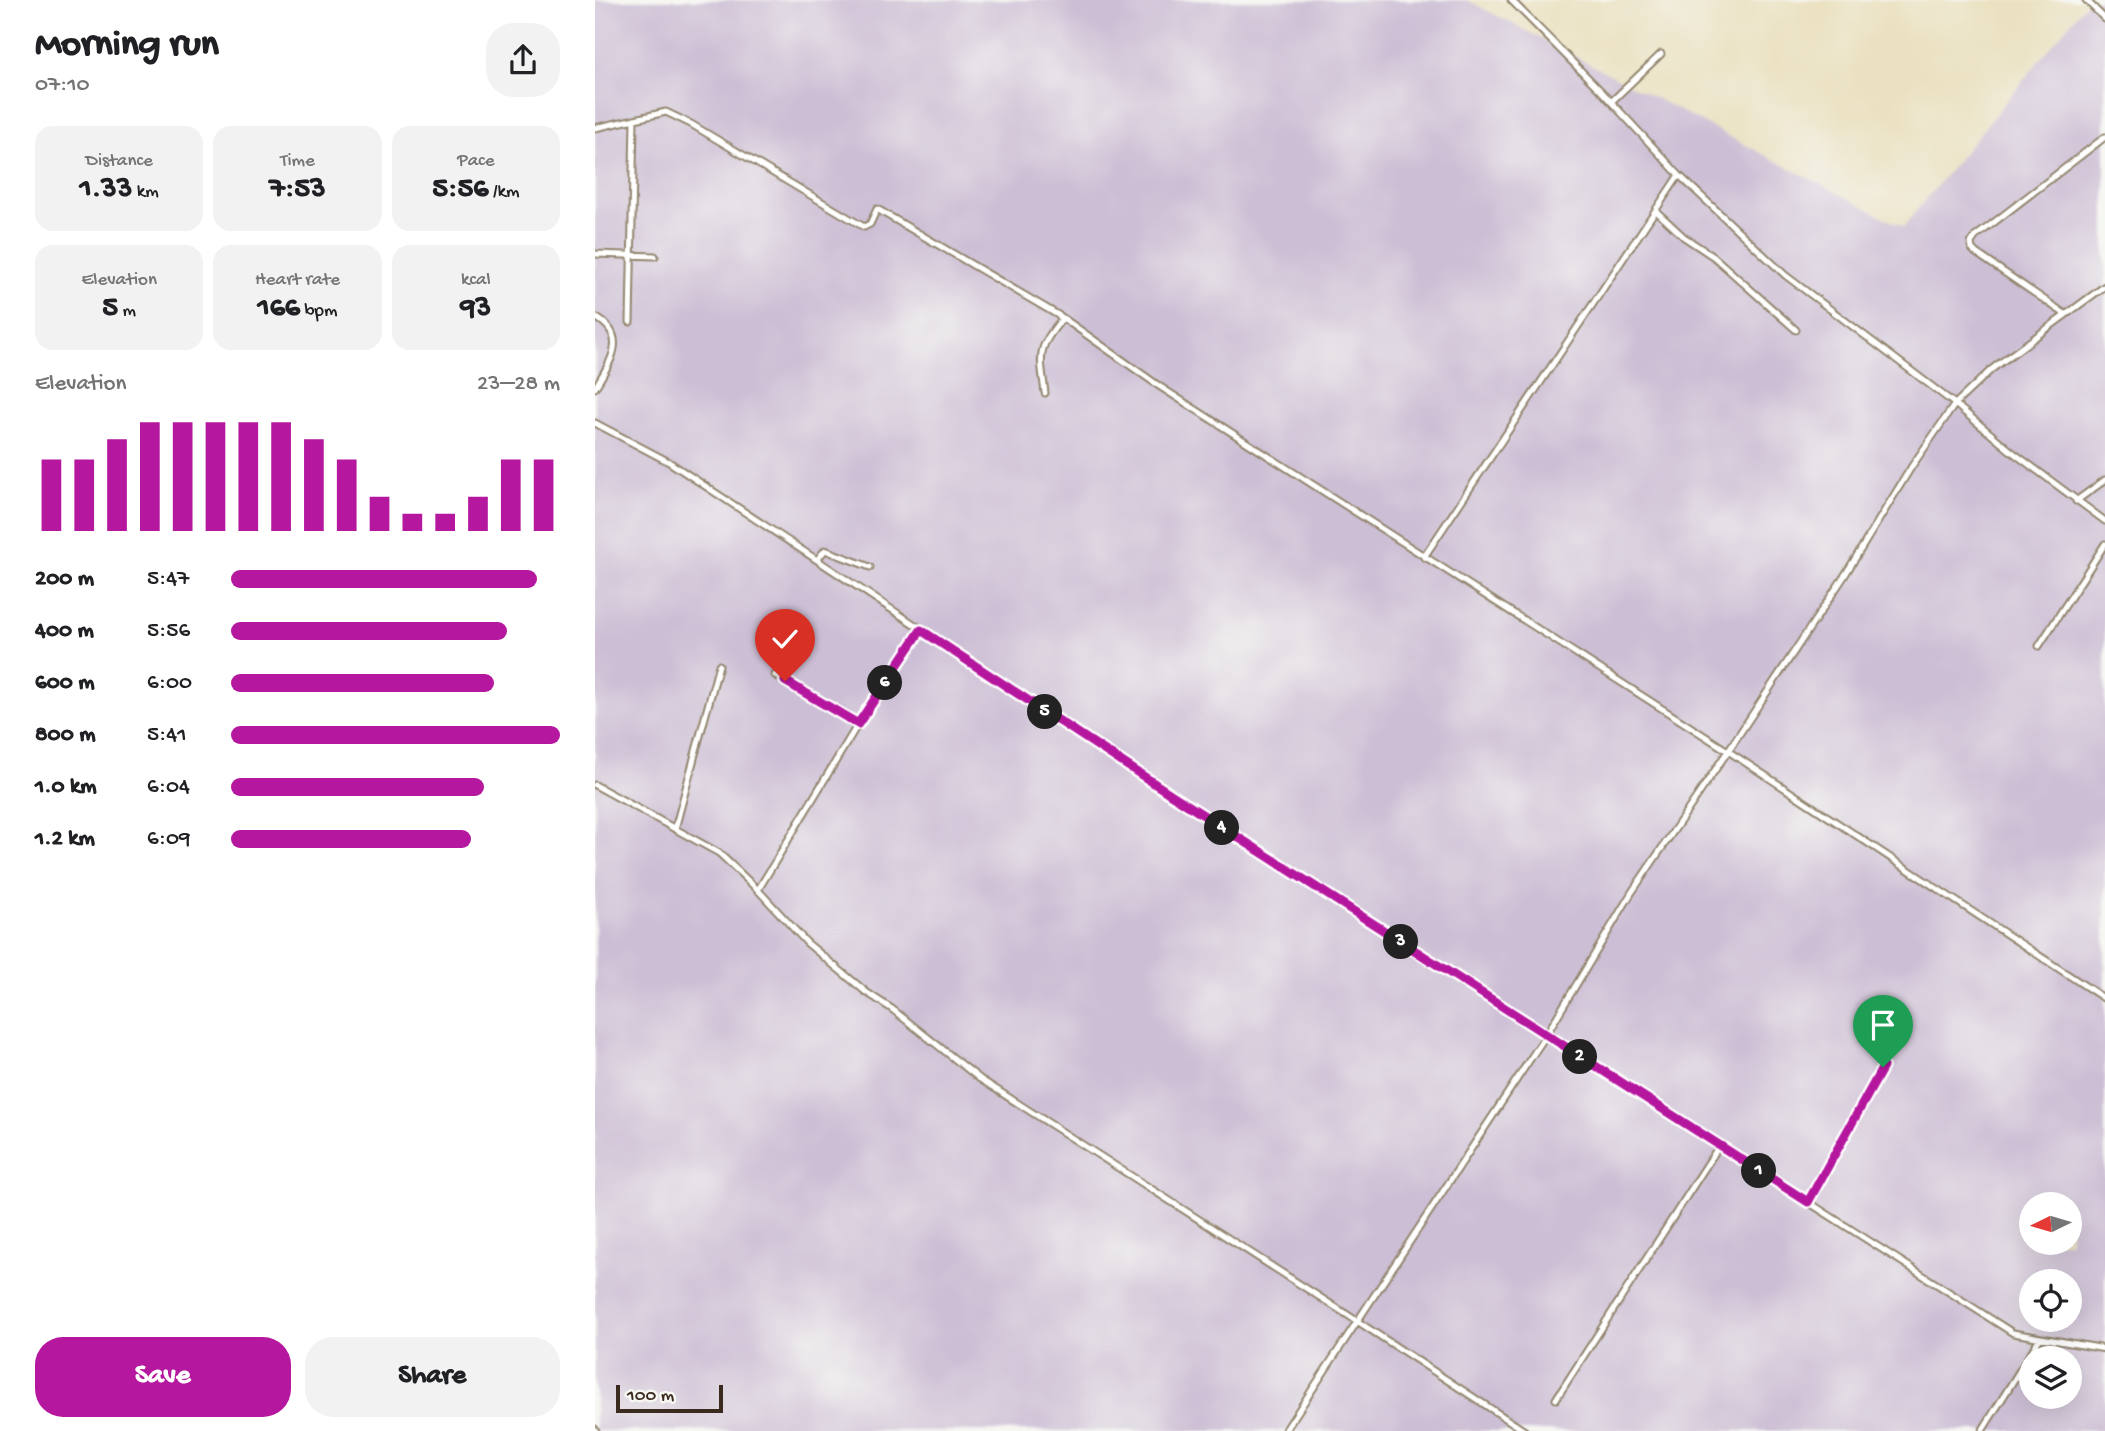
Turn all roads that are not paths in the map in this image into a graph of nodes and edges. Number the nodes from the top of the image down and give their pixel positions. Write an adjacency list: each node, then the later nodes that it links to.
1 (1511, 0): 5 (street)
2 (2086, 0): 3 (street)
3 (2105, 19)
4 (1661, 54): 5 (street)
5 (1611, 102): 9 (street)
6 (634, 119): 7 (street); 12 (street); 17 (street)
7 (595, 128)
8 (2105, 137): 15 (street)
9 (1679, 175): 10 (street); 22 (street)
10 (1656, 211): 19 (street); 28 (street)
11 (595, 254): 12 (street)
12 (631, 256): 13 (street); 18 (street)
13 (655, 256)
14 (2105, 286): 15 (street)
15 (2065, 314): 22 (street)
16 (595, 317): 20 (street)
17 (1063, 318): 21 (street); 28 (street)
18 (630, 322)
19 (1796, 330)
20 (595, 388)
21 (1045, 393)
22 (1955, 404): 25 (street); 36 (street)
23 (595, 423): 29 (street)
24 (2105, 480): 25 (street)
25 (2076, 501): 26 (street)
26 (2105, 521)
27 (2105, 544): 32 (street)
28 (1424, 557): 36 (street)
29 (817, 560): 30 (street); 31 (street)
30 (870, 567)
31 (921, 630): 35 (street); 41 (street)
32 (2039, 646)
33 (719, 665): 38 (street)
34 (775, 675): 35 (street)
35 (858, 724): 39 (street)
36 (1728, 751): 40 (street); 41 (street)
37 (597, 787): 38 (street)
38 (675, 829): 39 (street)
39 (758, 890): 45 (street)
40 (2105, 999)
41 (1546, 1035): 43 (street); 45 (street)
42 (1883, 1067): 44 (street)
43 (1719, 1146): 44 (street); 48 (street)
44 (1808, 1202): 46 (street)
45 (1357, 1321): 49 (street); 50 (street)
46 (2040, 1338): 47 (street); 51 (street)
47 (2105, 1349)
48 (1556, 1399)
49 (1285, 1431)
50 (1525, 1431)
51 (1982, 1431)

